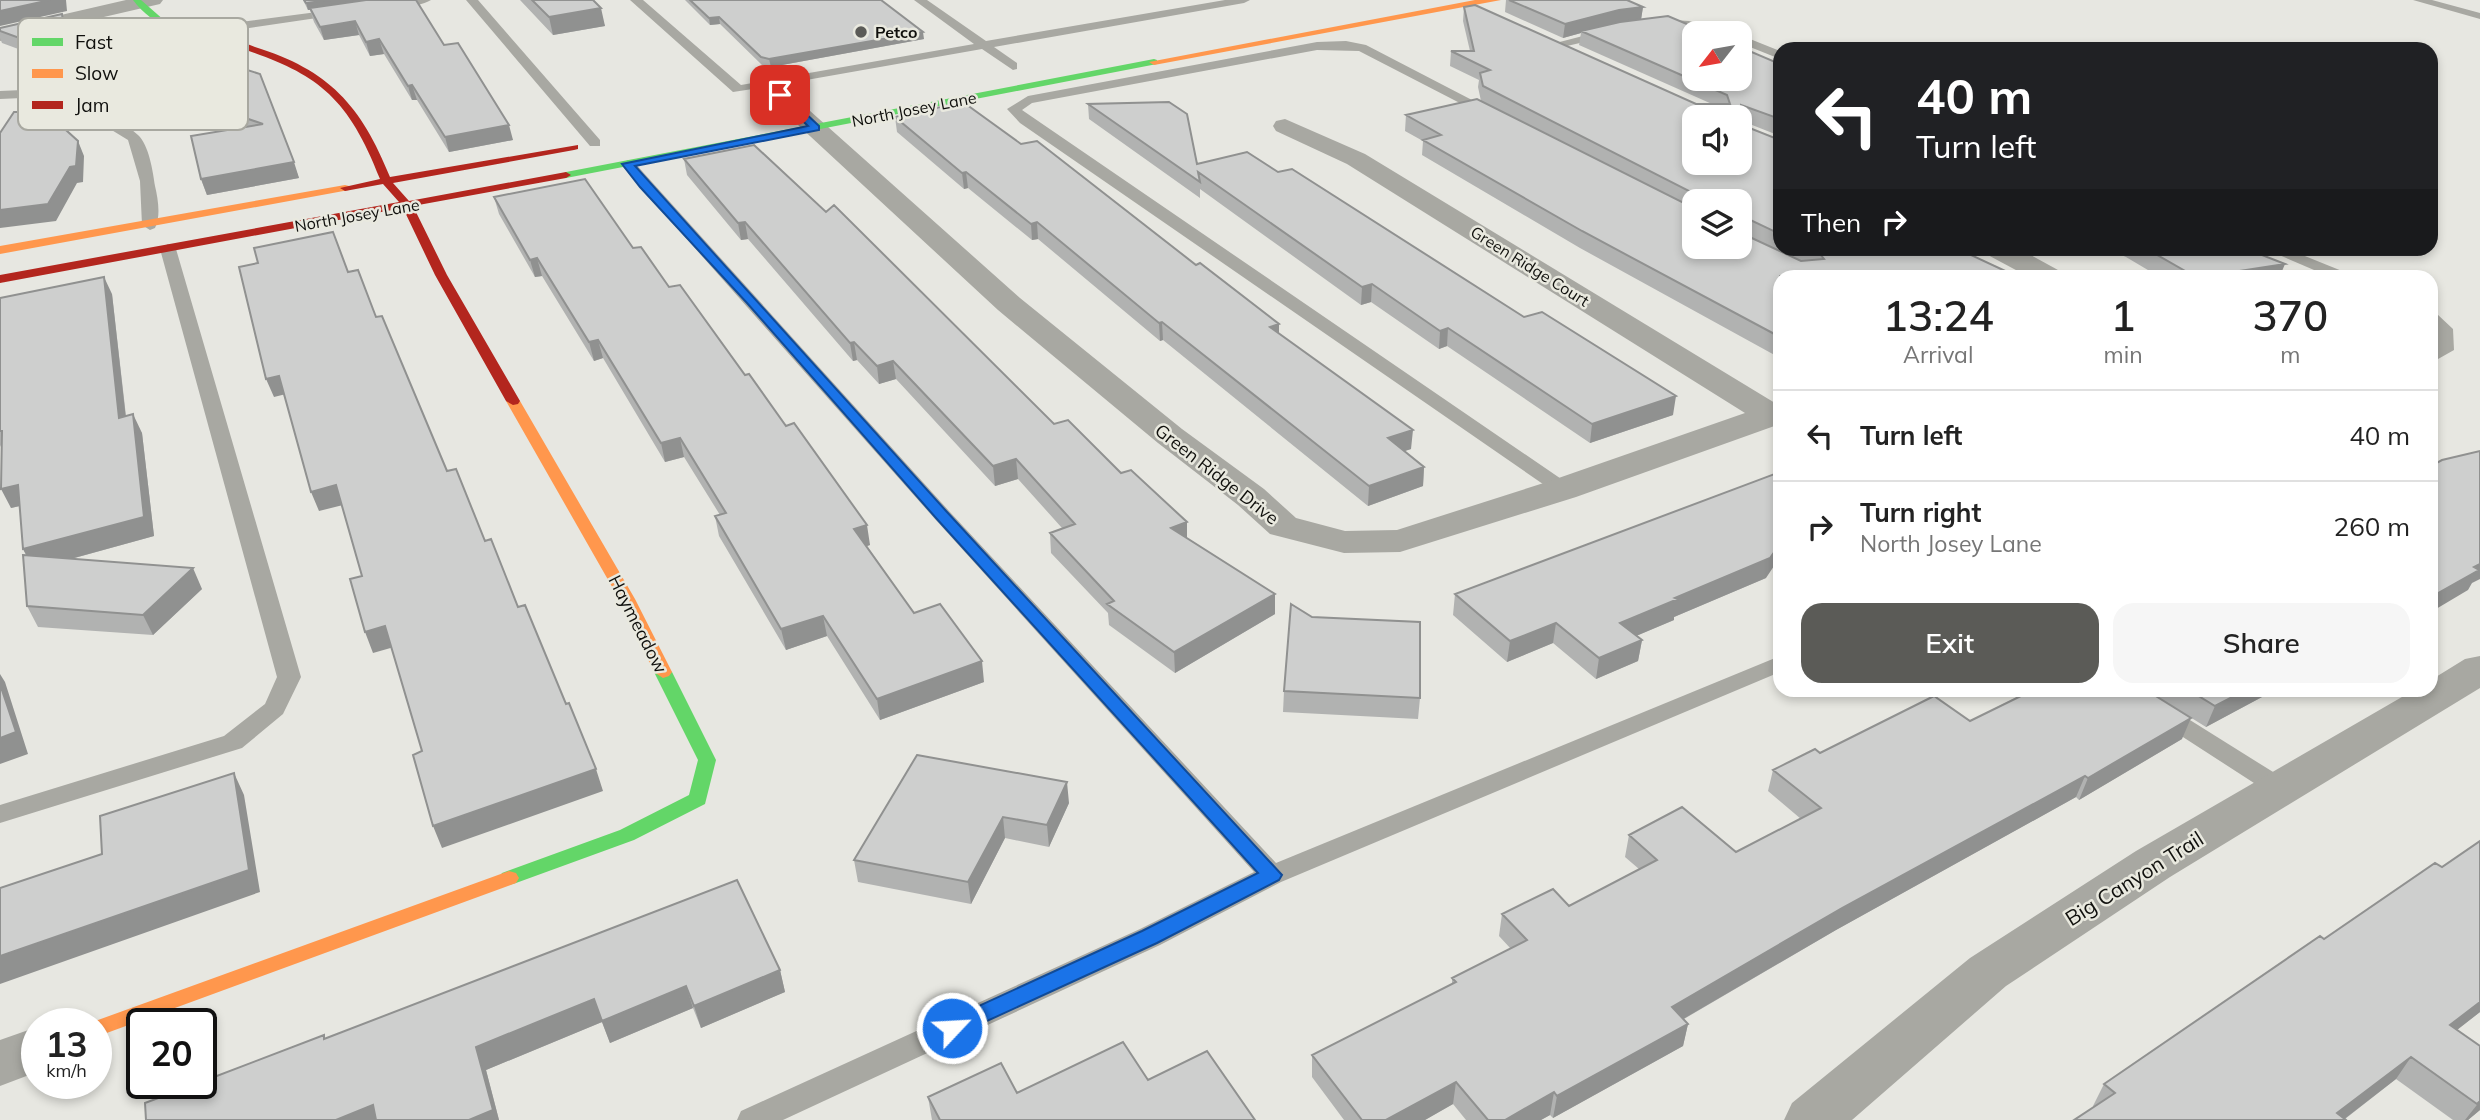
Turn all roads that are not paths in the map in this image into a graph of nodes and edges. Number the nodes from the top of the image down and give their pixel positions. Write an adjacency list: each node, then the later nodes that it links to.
1 (425, 0): 9 (lane)
2 (471, 0): 37 (lane)
3 (636, 0): 30 (lane)
4 (920, 0): 25 (lane)
5 (1244, 0): 25 (lane)
6 (2419, 0): 12 (lane)
7 (143, 1): 13 (street); 14 (main road, Haymeadow)
8 (1458, 2): 11 (street); 33 (main road, North Josey Lane)
9 (371, 8)
10 (358, 10): 16 (lane)
11 (1497, 10)
12 (2480, 16)
13 (72, 18)
14 (152, 18)
15 (1682, 23): 17 (lane)
16 (248, 25)
17 (1640, 26)
18 (18, 31): 20 (street)
19 (1615, 32): 23 (lane)
20 (0, 35)
21 (1531, 35): 23 (street)
22 (1752, 44): 26 (lane)
23 (1554, 45): 27 (street)
24 (248, 46): 39 (main road, Haymeadow)
25 (985, 46): 28 (lane); 30 (lane)
26 (1773, 52)
27 (1592, 62)
28 (1020, 65): 29 (main road, North Josey Lane)
29 (990, 70)
30 (769, 83): 33 (lane)
31 (18, 93): 32 (lane)
32 (0, 95)
33 (801, 111): 38 (main road, North Josey Lane); 53 (street, Green Ridge Drive)
34 (1510, 123): 53 (lane)
35 (1285, 127): 51 (street, Green Ridge Court)
36 (122, 130): 41 (lane)
37 (601, 142): 39 (main road, North Josey Lane)
38 (628, 164): 40 (main road, North Josey Lane); 61 (lane)
39 (386, 181): 40 (main road, Haymeadow); 41 (main road, North Josey Lane)
40 (407, 205): 42 (main road, North Josey Lane); 62 (main road, Haymeadow)
41 (150, 225): 43 (main road, North Josey Lane)
42 (168, 249): 48 (main road, North Josey Lane); 60 (lane)
43 (0, 250)
44 (2011, 256): 46 (street)
45 (2290, 256): 47 (lane)
46 (2037, 270)
47 (2326, 270)
48 (0, 279)
49 (2438, 324): 50 (lane)
50 (2438, 354)
51 (1773, 412)
52 (1773, 414): 53 (street, Green Ridge Drive)
53 (1563, 489)
54 (1773, 666): 61 (lane)
55 (2480, 669): 56 (street, Big Canyon Trail)
56 (2438, 694)
57 (2137, 697): 59 (lane)
58 (2433, 697): 59 (street, Big Canyon Trail)
59 (2280, 788): 66 (street, Big Canyon Trail)
60 (0, 814)
61 (1272, 875): 65 (lane)
62 (112, 1022)
63 (21, 1055): 64 (street)
64 (0, 1063)
65 (752, 1120)
66 (1812, 1120)

